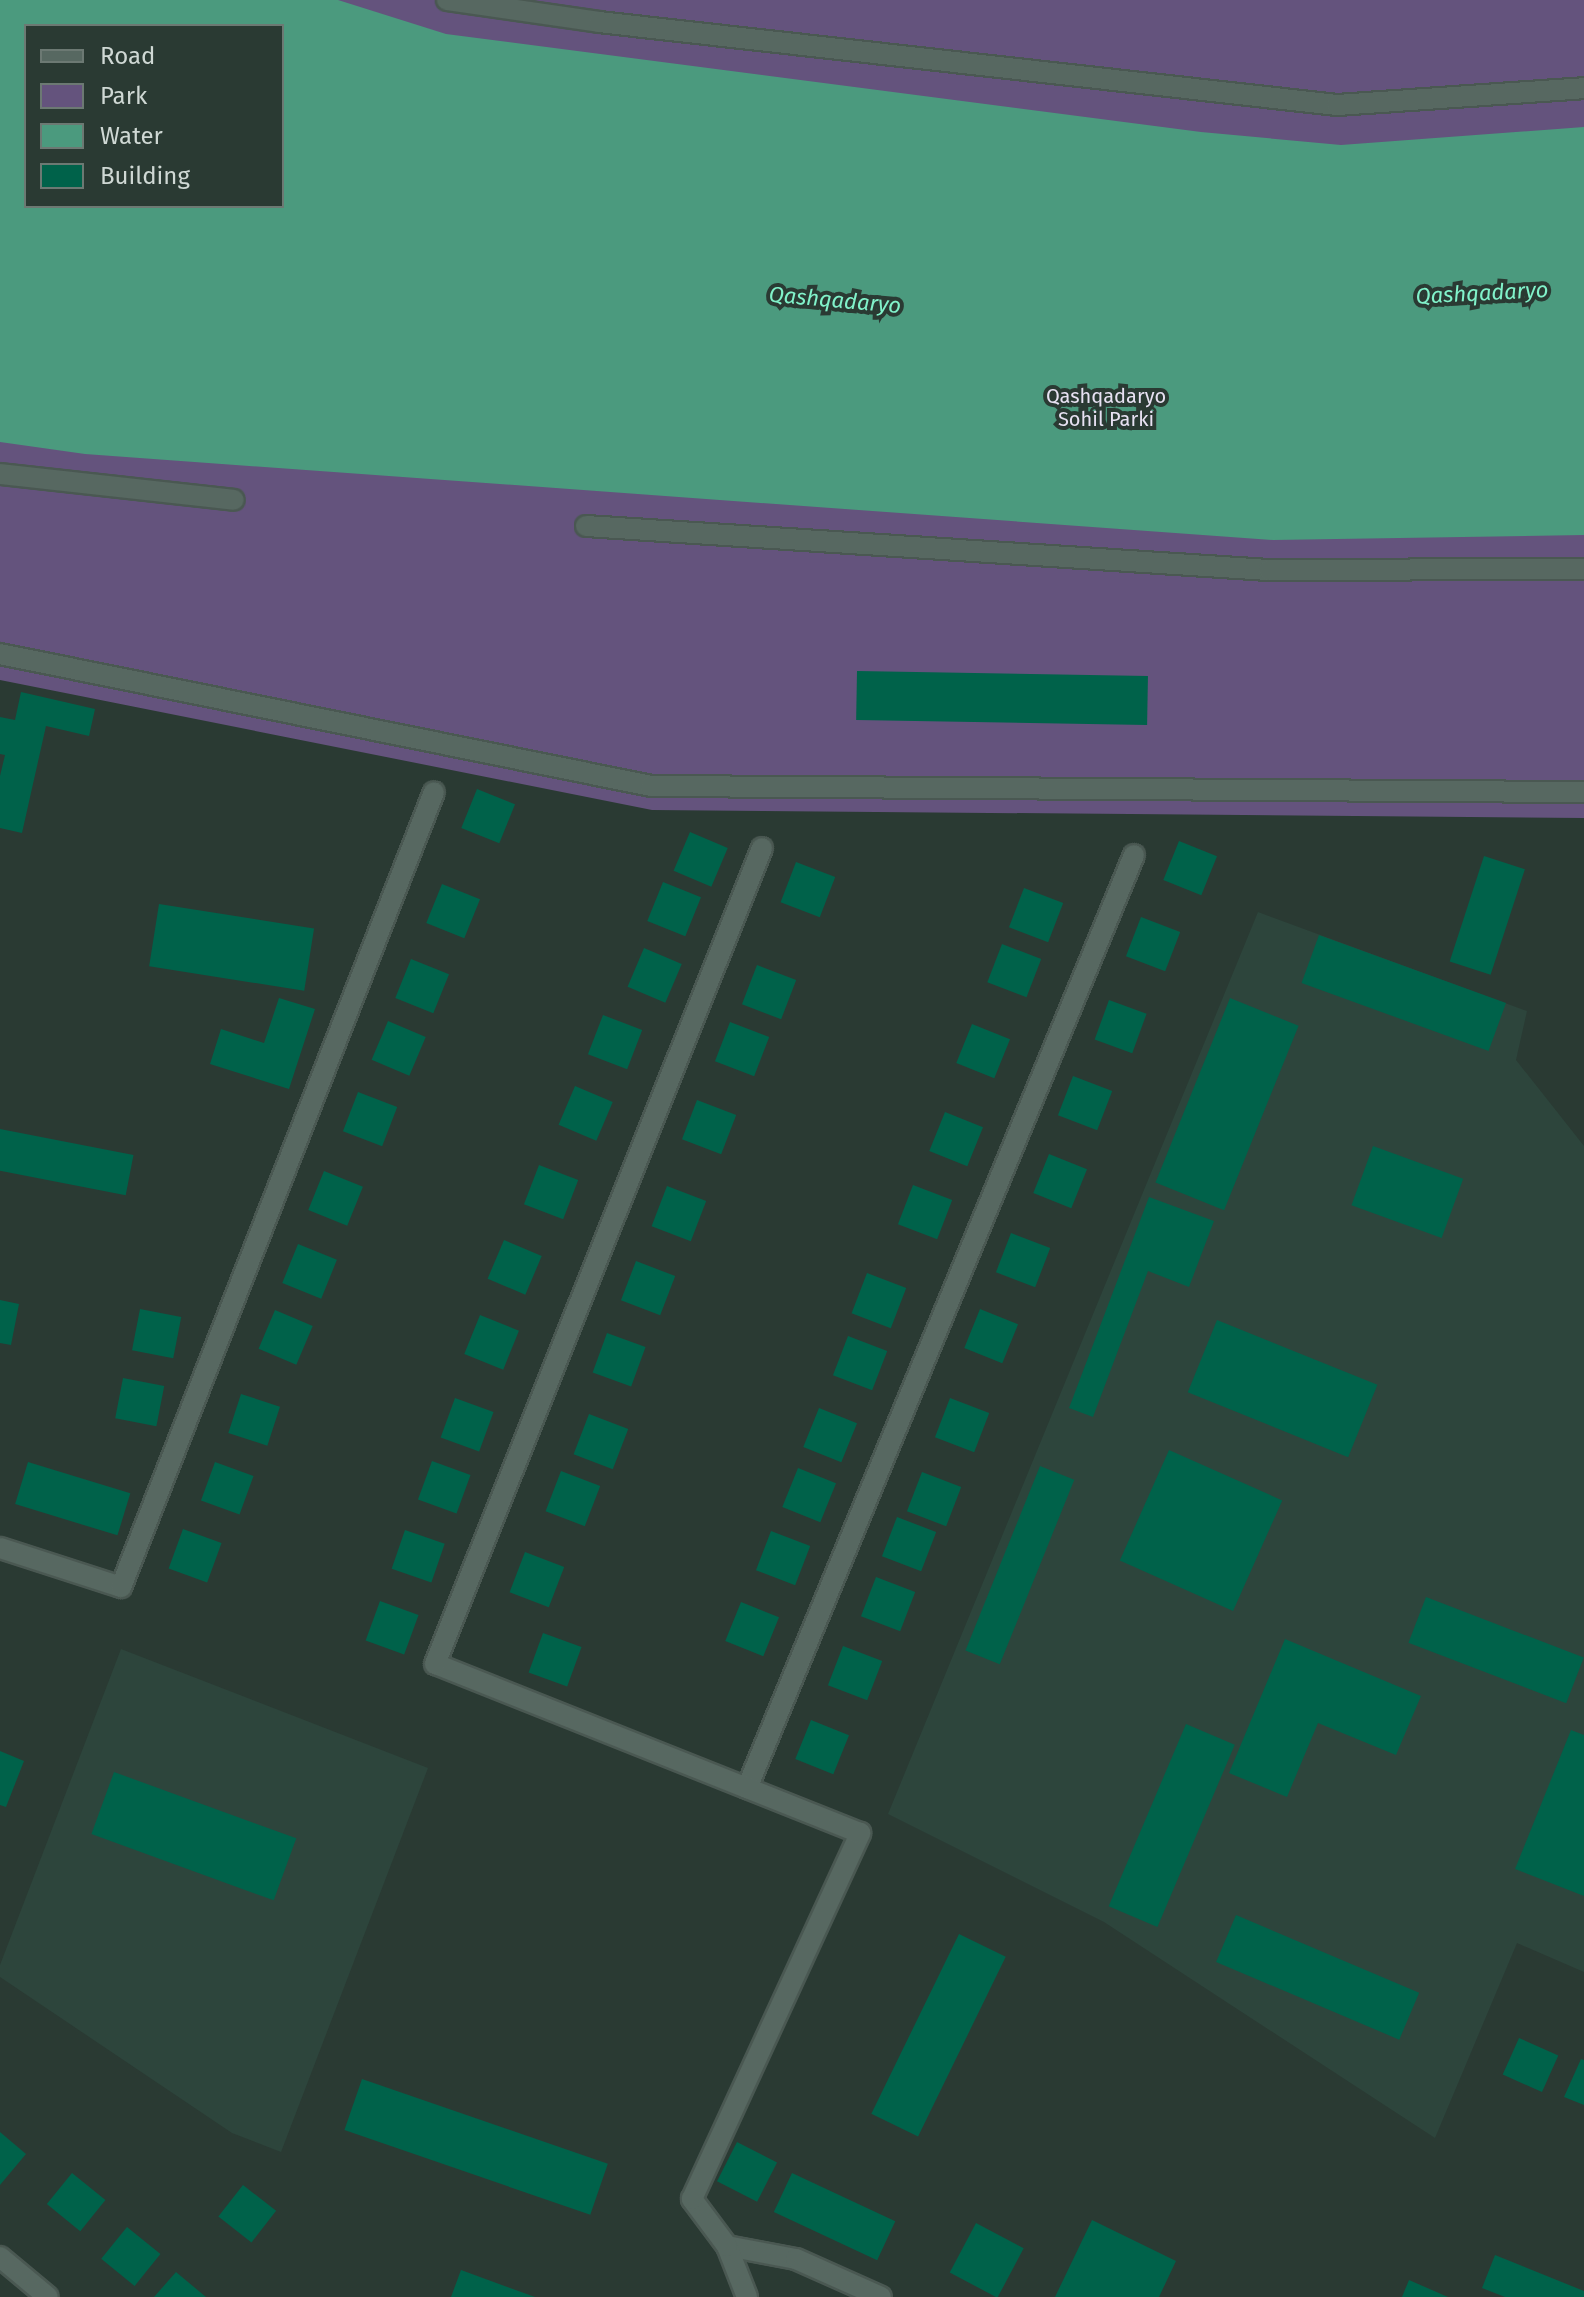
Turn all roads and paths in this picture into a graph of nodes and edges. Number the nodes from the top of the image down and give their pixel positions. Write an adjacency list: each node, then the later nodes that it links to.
1 (447, 0): 2 (street)
2 (1584, 88)
3 (0, 474): 4 (street)
4 (234, 500)
5 (586, 526): 6 (street)
6 (1584, 569)
7 (0, 654): 9 (street)
8 (434, 792): 12 (street)
9 (1584, 792)
10 (762, 848): 13 (street)
11 (1134, 855): 13 (street)
12 (0, 1548)
13 (747, 1788): 14 (street)
14 (727, 2246): 17 (street); 18 (street)
15 (0, 2257): 16 (street)
16 (48, 2297)
17 (747, 2297)
18 (881, 2297)

